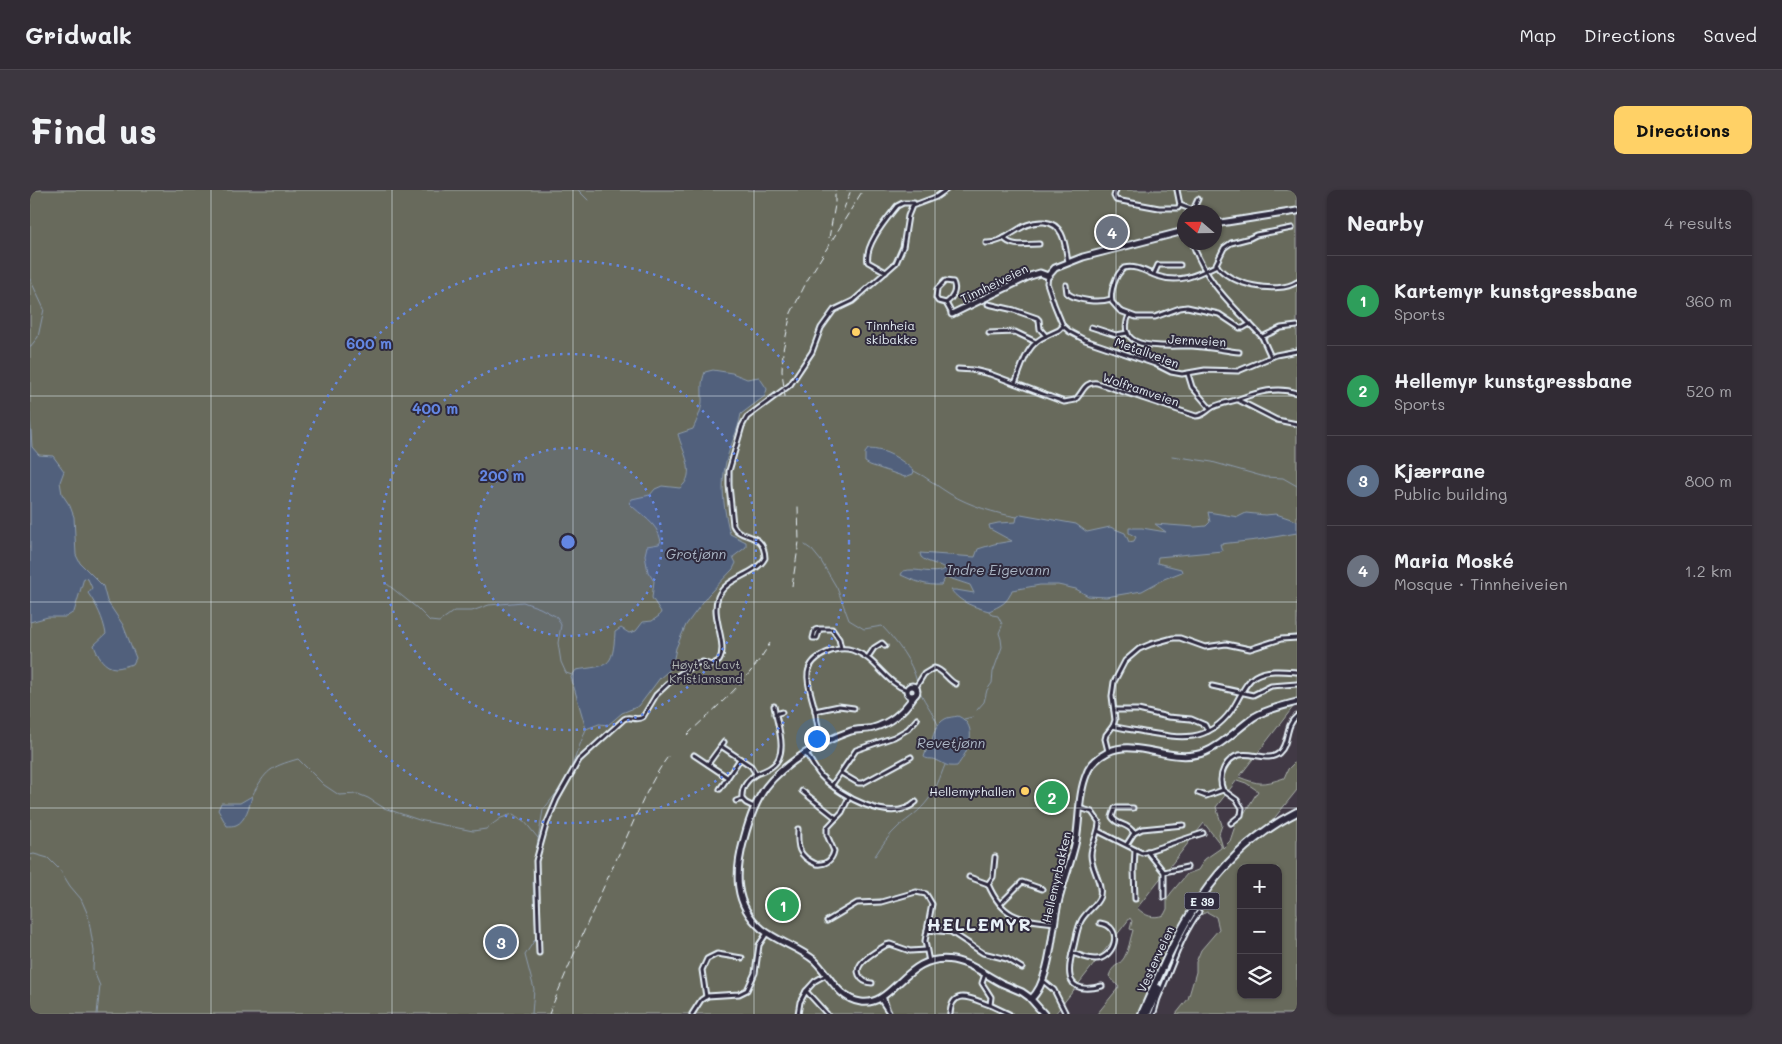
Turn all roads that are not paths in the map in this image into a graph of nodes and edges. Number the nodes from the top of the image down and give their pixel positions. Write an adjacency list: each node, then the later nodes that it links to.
1 (946, 190): 5 (street)
2 (1116, 190): 8 (street)
3 (1177, 190): 6 (street)
4 (1198, 198): 7 (street)
5 (910, 203): 20 (street); 20 (street)
6 (1180, 205)
7 (1196, 205)
8 (1177, 207)
9 (1297, 211): 10 (street)
10 (1222, 223)
11 (1292, 228): 19 (street)
12 (1177, 233): 17 (street, Tinnheiveien)
13 (1004, 238): 14 (street); 15 (street); 17 (street)
14 (986, 243)
15 (1039, 244)
16 (1195, 250): 21 (street)
17 (1068, 262): 23 (street, Tinnheiveien)
18 (1180, 265): 22 (street)
19 (1217, 265): 21 (street); 24 (street)
20 (886, 272): 124 (street)
21 (1205, 272): 22 (street); 31 (street)
22 (1154, 274): 26 (street)
23 (1048, 276): 29 (street, Tinnheiveien); 32 (street)
24 (1297, 282)
25 (1066, 285): 26 (street)
26 (1111, 299): 30 (street)
27 (946, 303): 27 (street); 29 (street)
28 (988, 304): 37 (street)
29 (952, 314)
30 (1128, 315): 31 (street); 36 (street)
31 (1250, 324): 38 (street)
32 (1063, 326): 37 (street); 44 (street, Metallveien)
33 (1297, 326): 38 (street)
34 (1091, 327): 36 (street, Jernveien)
35 (989, 333): 39 (street)
36 (1128, 333): 41 (street, Jernveien)
37 (1046, 336): 39 (street)
38 (1262, 337): 42 (street)
39 (1036, 342): 45 (street)
40 (1297, 351): 42 (street)
41 (1239, 352)
42 (1271, 357): 44 (street)
43 (958, 369): 45 (street, Wolframveien)
44 (1188, 374): 48 (street, Metallveien)
45 (1015, 384): 48 (street, Wolframveien)
46 (1297, 393): 47 (street)
47 (1238, 400): 48 (street); 49 (street)
48 (1210, 408)
49 (1297, 424)
50 (820, 629): 53 (street)
51 (1297, 638): 65 (street)
52 (885, 646): 54 (street)
53 (840, 648): 54 (street); 66 (street)
54 (868, 657): 60 (street)
55 (1297, 672): 61 (street)
56 (956, 684): 59 (street)
57 (1297, 684): 61 (street)
58 (1212, 686): 61 (street)
59 (916, 687): 60 (street); 60 (street)
60 (910, 694): 74 (street)
61 (1242, 694): 72 (street)
62 (1297, 702): 76 (street)
63 (774, 706): 68 (street)
64 (854, 708): 66 (street)
65 (1114, 710): 71 (street); 72 (street)
66 (815, 711): 74 (street)
67 (782, 712): 68 (street)
68 (775, 714): 83 (street)
69 (1297, 716): 87 (street)
70 (917, 719): 82 (street)
71 (1113, 726): 72 (street); 76 (street)
72 (1208, 730)
73 (724, 742): 75 (street)
74 (825, 743): 77 (street)
75 (721, 746): 80 (street); 81 (street)
76 (1108, 751): 95 (street, Hellemyrbakken)
77 (806, 753): 85 (street); 94 (street)
78 (694, 755): 81 (street)
79 (911, 757): 82 (street)
80 (740, 758): 83 (street); 84 (street)
81 (708, 764): 84 (street)
82 (841, 773): 85 (street)
83 (756, 774): 91 (street)
84 (727, 777): 86 (street)
85 (832, 785): 90 (street)
86 (720, 789)
87 (1223, 790): 89 (street); 99 (street)
88 (802, 791): 98 (street)
89 (1198, 793)
90 (849, 797): 93 (street); 98 (street)
91 (742, 799): 92 (street); 94 (street)
92 (736, 801)
93 (916, 802)
94 (754, 807): 122 (street)
95 (1080, 808): 102 (street); 120 (street, Hellemyrbakken)
96 (1132, 808): 103 (street)
97 (1297, 814): 147 (highway, Vesterveien / E 39)
98 (836, 818): 101 (street)
99 (1231, 823)
100 (1183, 825): 103 (street)
101 (798, 829)
102 (1098, 831): 105 (street); 125 (street)
103 (1134, 833): 105 (street)
104 (1203, 833): 107 (street)
105 (1128, 844): 106 (street)
106 (1135, 850): 107 (street); 115 (street)
107 (1147, 851): 110 (street)
108 (995, 857): 112 (street)
109 (1187, 867): 110 (street)
110 (1164, 872): 114 (street)
111 (969, 877): 112 (street)
112 (988, 884): 116 (street)
113 (1042, 889): 116 (street)
114 (1164, 896)
115 (1135, 900)
116 (1000, 904): 120 (street)
117 (1199, 912): 148 (street)
118 (827, 921): 121 (street)
119 (1100, 923): 125 (street)
120 (1055, 924): 131 (street, Hellemyrbakken)
121 (927, 930): 123 (street); 128 (street)
122 (770, 934): 135 (street); 136 (street)
123 (926, 950): 127 (street); 132 (street)
124 (540, 953)
125 (1072, 953): 133 (street)
126 (742, 958): 135 (street)
127 (929, 962): 129 (street); 136 (street)
128 (1022, 968)
129 (985, 974): 137 (street); 138 (street)
130 (824, 976): 134 (street)
131 (1042, 980): 137 (street, Hellemyrbakken); 146 (street)
132 (872, 983)
133 (1102, 986)
134 (806, 992): 141 (street); 142 (street)
135 (706, 996): 140 (street)
136 (881, 998): 139 (street)
137 (1031, 999): 145 (street)
138 (990, 1005): 143 (street); 144 (street)
139 (889, 1013)
140 (692, 1014)
141 (798, 1014)
142 (827, 1014)
143 (950, 1014)
144 (1009, 1014)
145 (1044, 1014)
146 (1066, 1014)
147 (1144, 1014)
148 (1152, 1014)

